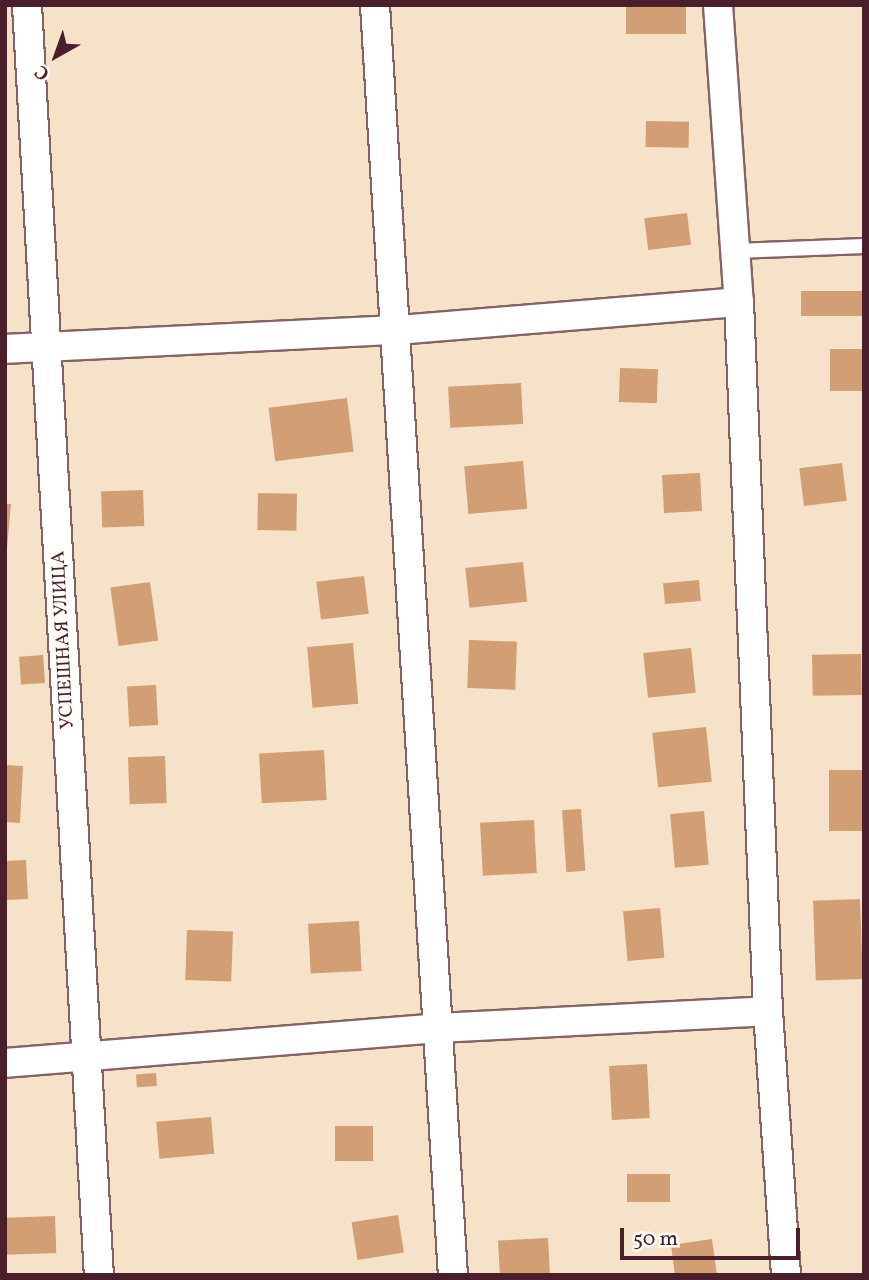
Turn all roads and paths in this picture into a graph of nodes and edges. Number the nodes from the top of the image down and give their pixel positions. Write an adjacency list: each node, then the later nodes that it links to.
1 (27, 5): 8 (street, УСПЕШНАЯ УЛИЦА)
2 (375, 5): 7 (street)
3 (718, 5): 5 (street)
4 (864, 246): 5 (lane)
5 (736, 251): 6 (street)
6 (739, 302): 7 (street); 10 (street)
7 (398, 330): 8 (street); 11 (street)
8 (49, 347): 9 (street); 12 (street, УСПЕШНАЯ УЛИЦА)
9 (5, 349)
10 (768, 1011): 11 (street); 16 (street)
11 (437, 1028): 12 (street); 15 (street)
12 (85, 1058): 13 (street); 14 (street, УСПЕШНАЯ УЛИЦА)
13 (5, 1063)
14 (99, 1275)
15 (453, 1275)
16 (786, 1275)

